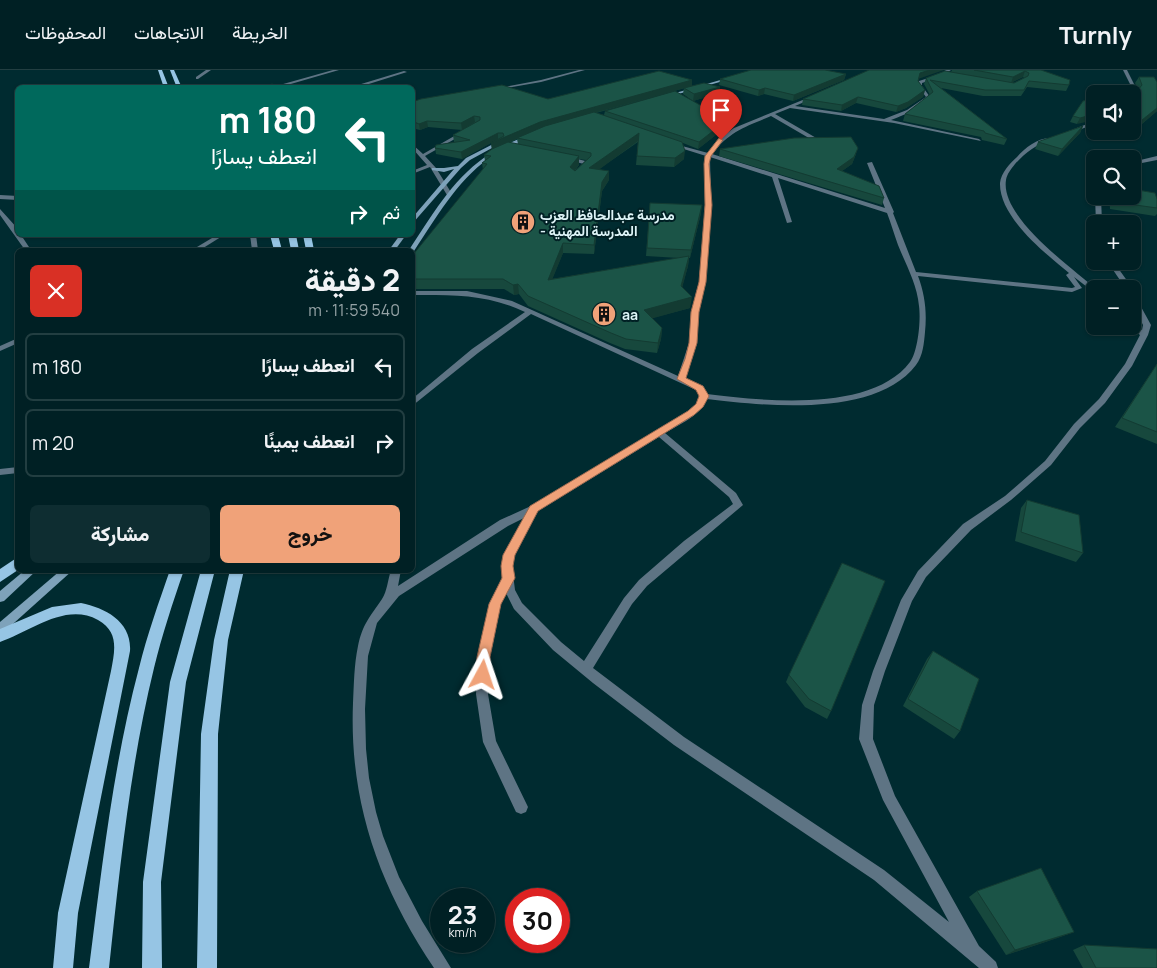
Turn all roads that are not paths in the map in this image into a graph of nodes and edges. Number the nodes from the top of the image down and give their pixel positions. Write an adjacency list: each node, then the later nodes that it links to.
1 (160, 70): 15 (main road)
2 (172, 70): 16 (main road)
3 (209, 70): 14 (street)
4 (337, 70): 17 (street)
5 (469, 70): 6 (street)
6 (492, 70)
7 (583, 70): 20 (street)
8 (744, 70): 21 (main road)
9 (759, 70): 21 (main road)
10 (1125, 70): 19 (street)
11 (945, 71): 13 (street); 26 (street)
12 (405, 72): 18 (street)
13 (953, 75)
14 (197, 78)
15 (166, 85)
16 (179, 85)
17 (281, 85)
18 (360, 85)
19 (1132, 85)
20 (486, 90)
21 (676, 94): 23 (street)
22 (820, 94): 24 (street)
23 (682, 98)
24 (791, 106): 25 (street); 26 (street)
25 (771, 114): 29 (street); 36 (street)
26 (883, 120): 37 (street)
27 (734, 124): 29 (street)
28 (1086, 125): 32 (street)
29 (741, 127): 42 (street)
30 (470, 130): 41 (street)
31 (528, 131): 48 (main road)
32 (1064, 133)
33 (534, 135): 38 (main road)
34 (1055, 136): 70 (street)
35 (663, 140): 42 (street)
36 (816, 140)
37 (979, 140)
38 (506, 147): 40 (street); 53 (main road)
39 (415, 148): 41 (street)
40 (516, 149)
41 (422, 156): 47 (street)
42 (708, 156): 50 (street); 80 (street)
43 (563, 158): 51 (street)
44 (1157, 158): 45 (street)
45 (1141, 162)
46 (870, 163): 58 (street)
47 (432, 167): 48 (main road); 49 (street); 52 (street)
48 (459, 167): 52 (main road)
49 (415, 172)
50 (774, 175): 58 (street); 61 (street)
51 (575, 176)
52 (443, 184): 53 (street); 57 (main road)
53 (449, 194): 59 (main road)
54 (0, 197): 55 (street)
55 (15, 198)
56 (0, 211): 62 (street)
57 (421, 212): 59 (main road); 60 (main road)
58 (891, 212): 71 (street)
59 (437, 213): 69 (main road)
60 (415, 219)
61 (788, 222)
62 (15, 230)
63 (20, 237): 66 (street)
64 (218, 237): 67 (street)
65 (402, 237): 68 (main road)
66 (27, 248)
67 (199, 248)
68 (393, 248)
69 (413, 248)
70 (1060, 261): 71 (street); 72 (street)
71 (914, 274): 81 (street)
72 (1086, 283)
73 (415, 293): 74 (street)
74 (530, 312): 80 (street); 82 (street)
75 (1141, 314): 77 (street)
76 (1141, 333): 77 (street)
77 (1144, 336): 102 (street)
78 (15, 342): 79 (street)
79 (0, 350)
80 (681, 379): 81 (street)
81 (704, 396): 83 (street)
82 (415, 401)
83 (659, 432): 86 (street); 100 (street)
84 (15, 470): 85 (street)
85 (0, 472)
86 (534, 508): 95 (street); 97 (street)
87 (15, 564): 94 (main road)
88 (29, 573): 96 (main road)
89 (65, 573): 98 (main road)
90 (176, 573): 104 (main road)
91 (207, 573): 105 (main road)
92 (236, 573): 106 (main road)
93 (395, 573): 97 (street)
94 (0, 577)
95 (508, 578): 100 (street); 101 (street)
96 (0, 598)
97 (389, 600): 107 (street)
98 (0, 629)
99 (0, 636): 103 (main road)
100 (586, 669): 102 (street)
101 (522, 807)
102 (975, 953): 108 (street)
103 (63, 968)
104 (99, 968)
105 (152, 968)
106 (207, 968)
107 (443, 968)
108 (990, 968)

